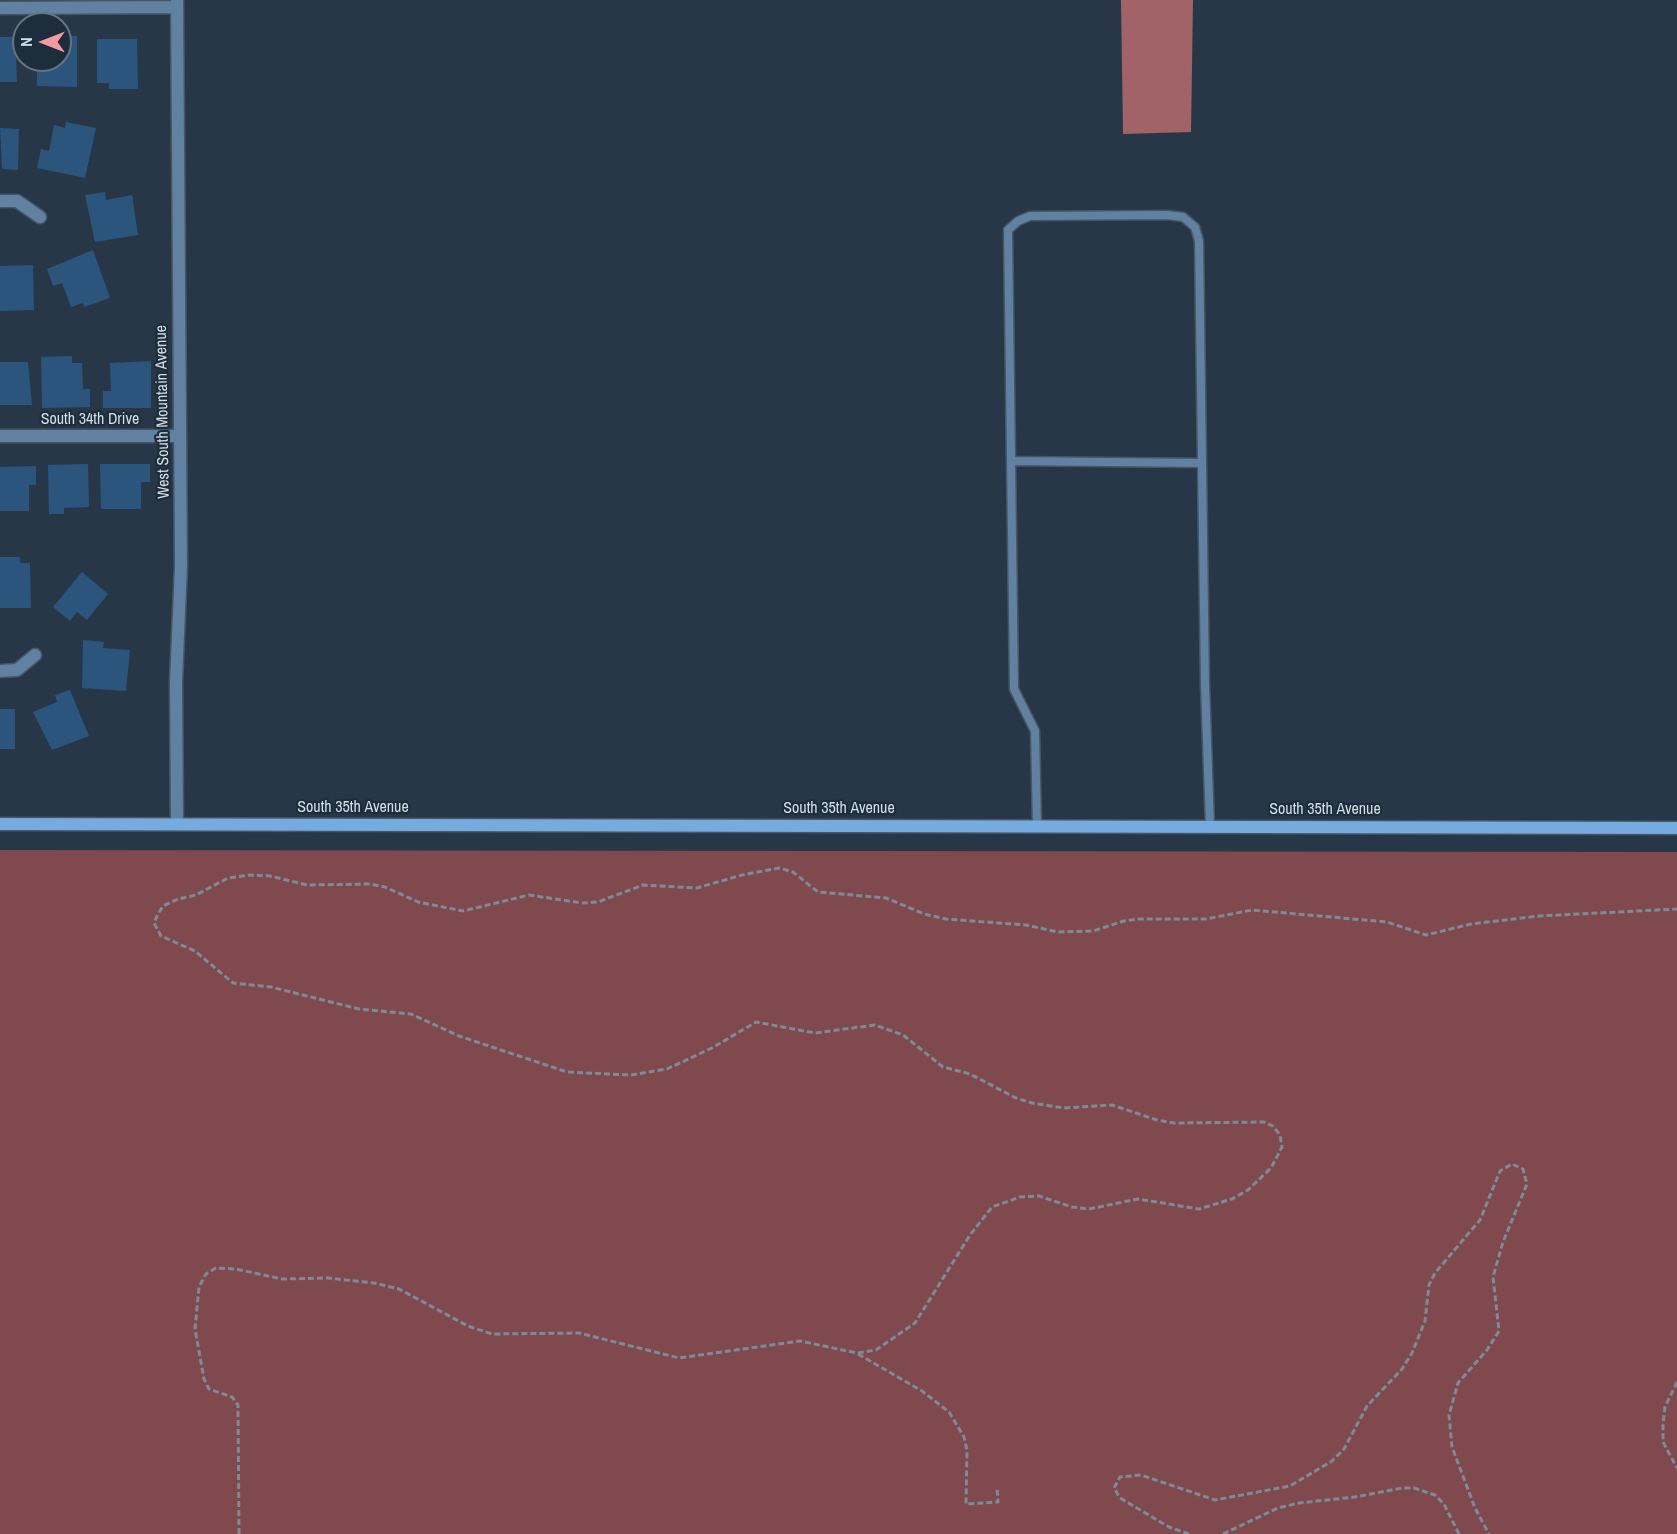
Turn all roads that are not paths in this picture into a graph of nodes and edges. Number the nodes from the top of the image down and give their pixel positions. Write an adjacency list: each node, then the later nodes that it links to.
1 (177, 4): 2 (street); 6 (street, West South Mountain Avenue)
2 (0, 8)
3 (0, 201): 4 (street)
4 (40, 217)
5 (0, 436): 6 (street, South 34th Drive)
6 (179, 436): 12 (street, West South Mountain Avenue)
7 (1011, 461): 8 (lane); 8 (lane); 13 (lane)
8 (1202, 463): 14 (lane)
9 (35, 655): 10 (street)
10 (0, 671)
11 (0, 824): 12 (main road, South 35th Avenue)
12 (177, 824): 13 (main road, South 35th Avenue)
13 (1037, 826): 14 (main road, South 35th Avenue)
14 (1210, 827): 15 (main road, South 35th Avenue)
15 (1677, 828)

